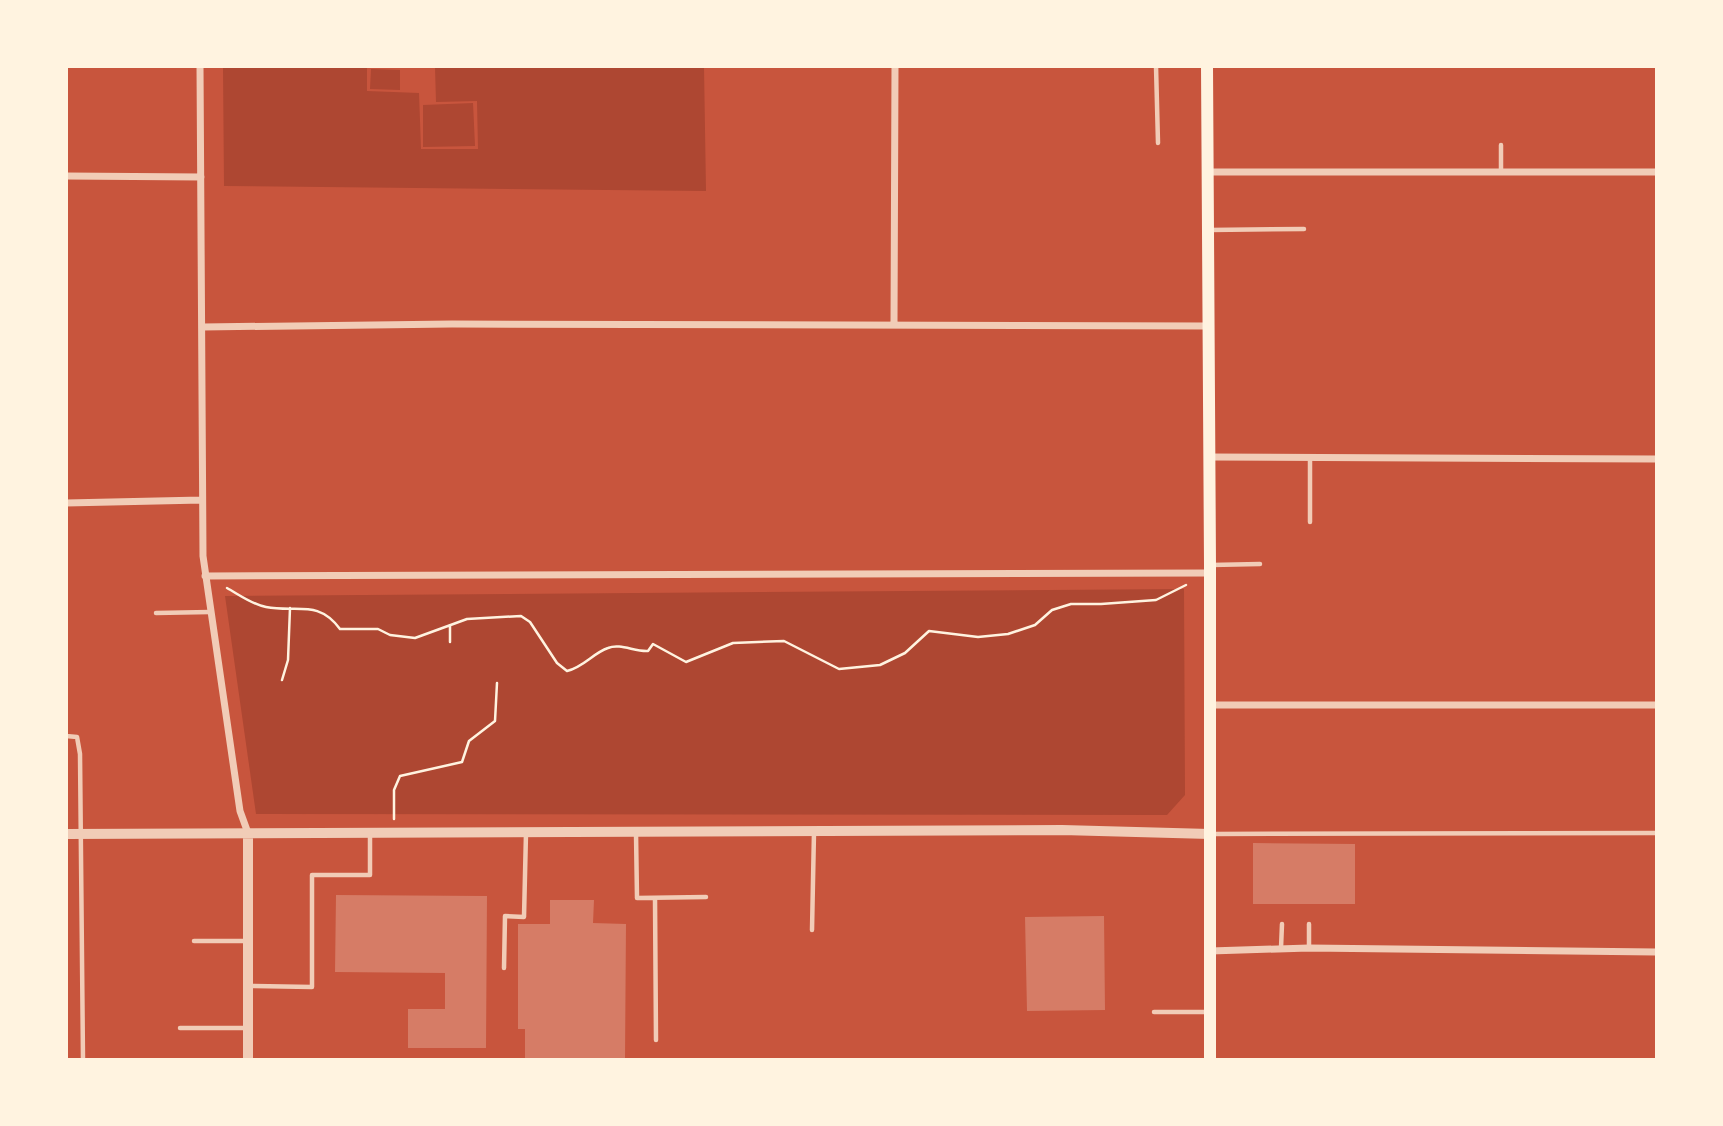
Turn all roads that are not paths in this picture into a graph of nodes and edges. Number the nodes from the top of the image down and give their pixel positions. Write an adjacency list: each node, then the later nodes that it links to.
1 (200, 66): 11 (street)
2 (895, 66): 14 (street)
3 (1156, 66): 5 (lane)
4 (1206, 66): 7 (main road)
5 (1158, 143)
6 (1501, 145): 8 (lane)
7 (1207, 172): 8 (street); 13 (main road)
8 (1501, 172): 9 (street)
9 (1657, 173)
10 (66, 176): 11 (street)
11 (201, 177): 16 (street)
12 (1304, 229): 13 (lane)
13 (1208, 230): 15 (main road)
14 (894, 326): 15 (street); 16 (street)
15 (1208, 326): 17 (main road)
16 (203, 327): 20 (street)
17 (1209, 457): 18 (street); 24 (main road)
18 (1310, 458): 19 (street); 22 (lane)
19 (1657, 459)
20 (202, 500): 21 (street); 25 (street)
21 (66, 503)
22 (1310, 522)
23 (1260, 564): 24 (lane)
24 (1210, 569): 25 (street); 28 (main road)
25 (205, 576): 26 (street)
26 (210, 612): 27 (lane); 34 (street)
27 (156, 613)
28 (1210, 705): 29 (street); 39 (main road)
29 (1657, 705)
30 (66, 736): 38 (lane)
31 (814, 831): 33 (street); 39 (street); 44 (lane)
32 (526, 832): 33 (street); 35 (street); 51 (lane)
33 (636, 832): 41 (lane)
34 (248, 833): 35 (street); 38 (street); 46 (street)
35 (370, 833): 52 (lane)
36 (1657, 833): 39 (lane)
37 (66, 834): 38 (street)
38 (80, 834): 58 (lane)
39 (1210, 834): 49 (main road)
40 (706, 897): 41 (lane)
41 (656, 898): 57 (lane)
42 (1282, 924): 48 (lane)
43 (1309, 924): 47 (lane)
44 (812, 930)
45 (194, 941): 46 (lane)
46 (248, 941): 52 (street)
47 (1309, 948): 48 (street); 50 (street)
48 (1281, 949): 49 (street)
49 (1210, 951): 54 (main road)
50 (1657, 952)
51 (503, 968)
52 (248, 986): 56 (street)
53 (1154, 1012): 54 (lane)
54 (1210, 1012): 60 (main road)
55 (180, 1028): 56 (lane)
56 (248, 1028): 59 (street)
57 (656, 1040)
58 (83, 1059)
59 (248, 1059)
60 (1210, 1059)

